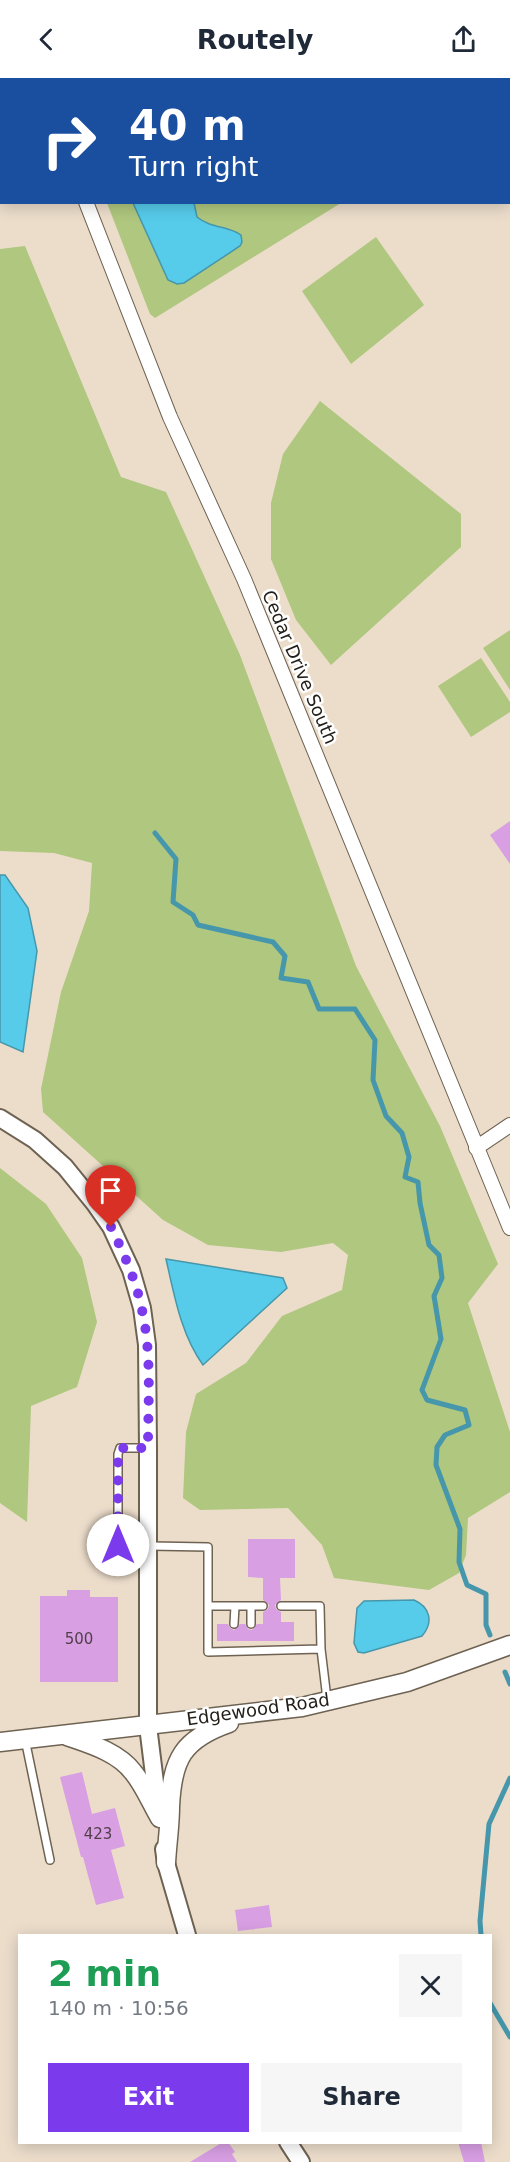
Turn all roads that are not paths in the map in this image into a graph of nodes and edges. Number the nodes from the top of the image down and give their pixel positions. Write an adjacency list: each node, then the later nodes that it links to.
1 (87, 204): 4 (street, Cedar Drive South)
2 (0, 1118): 6 (street)
3 (510, 1125): 4 (street)
4 (476, 1148): 5 (street, Cedar Drive South)
5 (510, 1228)
6 (148, 1448): 7 (street); 8 (lane)
7 (150, 1546): 9 (lane); 26 (street)
8 (118, 1568)
9 (209, 1606): 10 (lane); 22 (lane)
10 (235, 1606): 11 (lane); 14 (lane)
11 (251, 1606): 12 (lane); 15 (lane)
12 (263, 1606)
13 (281, 1606): 20 (lane)
14 (234, 1624)
15 (251, 1624)
16 (234, 1641): 22 (lane)
17 (251, 1641): 23 (lane)
18 (272, 1641): 21 (lane)
19 (510, 1645): 24 (main road, Edgewood Road)
20 (321, 1649): 21 (lane); 24 (lane)
21 (272, 1650): 23 (lane)
22 (234, 1651): 23 (lane)
23 (251, 1651)
24 (327, 1701): 25 (main road, Edgewood Road)
25 (256, 1713): 26 (main road, Edgewood Road); 32 (main road)
26 (148, 1726): 27 (main road, Edgewood Road); 30 (street)
27 (63, 1735): 28 (main road, Edgewood Road); 30 (main road)
28 (25, 1739): 29 (main road, Edgewood Road); 31 (lane)
29 (0, 1742)
30 (160, 1818): 32 (street)
31 (50, 1860)
32 (166, 1863): 33 (street)
33 (187, 1934)
34 (289, 2144): 35 (street)
35 (301, 2162)

